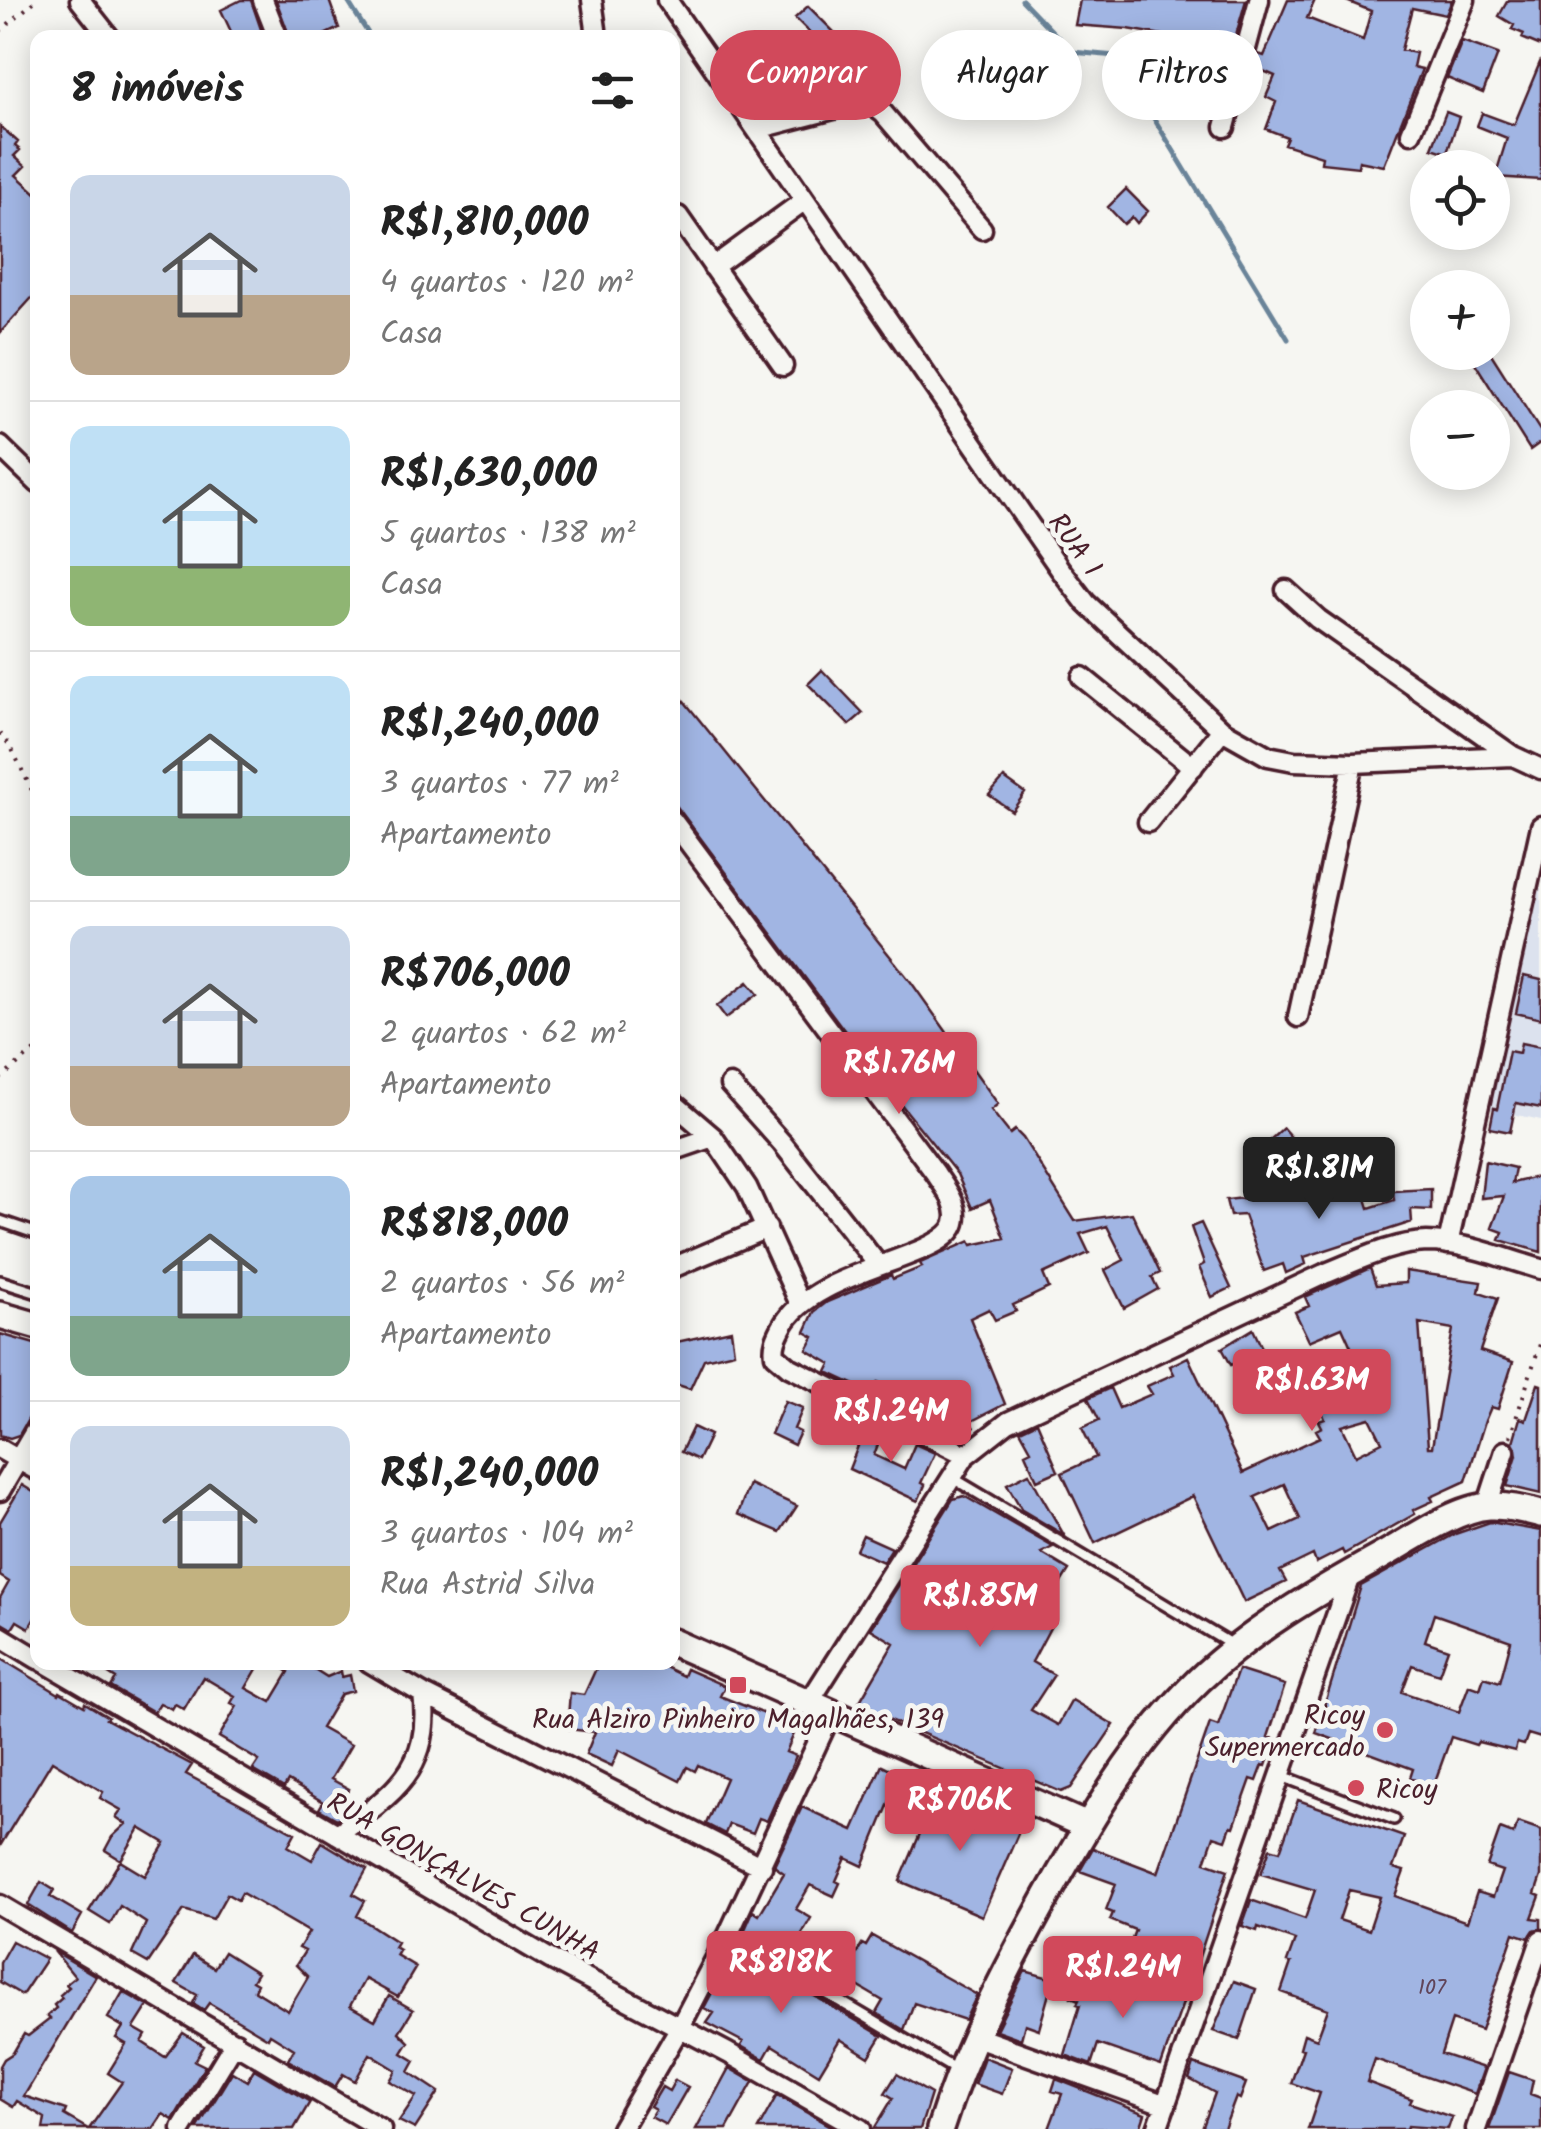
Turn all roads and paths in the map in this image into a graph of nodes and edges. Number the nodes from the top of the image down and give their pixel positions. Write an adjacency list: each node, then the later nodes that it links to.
1 (36, 0): 11 (path)
2 (80, 0): 9 (street)
3 (263, 0): 10 (street)
4 (592, 0): 8 (street)
5 (668, 0): 13 (street, RUA 1)
6 (1259, 0): 12 (street)
7 (1465, 0): 14 (street)
8 (596, 29)
9 (104, 30)
10 (275, 30)
11 (0, 32)
12 (1225, 127)
13 (757, 129): 15 (street, RUA 1); 17 (street)
14 (1411, 133)
15 (805, 200): 18 (street); 24 (street, RUA 1)
16 (680, 219): 18 (street)
17 (982, 229)
18 (714, 267): 19 (street)
19 (784, 366)
20 (0, 446): 21 (street)
21 (30, 476)
22 (1286, 590): 26 (street)
23 (1082, 677): 28 (street)
24 (1222, 730): 27 (street, RUA 1); 28 (street)
25 (0, 733): 30 (path)
26 (1513, 756): 27 (street, RUA 1); 29 (street, RUA 1)
27 (1353, 763): 34 (street)
28 (1193, 767): 31 (street)
29 (1541, 769)
30 (30, 786)
31 (1148, 822)
32 (1541, 826): 44 (street)
33 (680, 831): 46 (street)
34 (1298, 1018)
35 (30, 1055): 36 (path)
36 (0, 1079)
37 (730, 1085): 46 (street)
38 (680, 1109): 39 (street)
39 (712, 1137): 40 (street); 42 (street)
40 (680, 1148)
41 (0, 1221): 43 (lane)
42 (767, 1228): 45 (street); 50 (street)
43 (30, 1231)
44 (1448, 1244): 47 (street); 57 (street)
45 (680, 1265)
46 (879, 1266): 50 (street)
47 (1541, 1269)
48 (0, 1281): 49 (lane)
49 (30, 1290)
50 (800, 1304): 57 (street)
51 (0, 1314): 52 (main road)
52 (30, 1323)
53 (1541, 1341): 56 (path)
54 (30, 1440): 58 (street)
55 (0, 1449): 58 (street)
56 (1505, 1450): 62 (street)
57 (966, 1455): 60 (street)
58 (18, 1460): 59 (street); 61 (street)
59 (30, 1467)
60 (950, 1477): 67 (lane); 72 (street)
61 (0, 1491)
62 (1486, 1506): 63 (main road); 64 (main road)
63 (1541, 1514)
64 (1350, 1573): 67 (main road); 73 (street)
65 (0, 1636): 68 (street, RUA GONÇALVES CUNHA)
66 (680, 1646): 72 (main road)
67 (1236, 1648): 75 (main road)
68 (30, 1654)
69 (56, 1670): 76 (street, RUA GONÇALVES CUNHA)
70 (382, 1670): 71 (street)
71 (423, 1694): 76 (street); 77 (street)
72 (820, 1709): 75 (main road); 77 (street)
73 (1282, 1776): 74 (lane); 85 (street)
74 (1394, 1818)
75 (1087, 1826): 82 (main road)
76 (338, 1834): 81 (street, RUA GONÇALVES CUNHA)
77 (762, 1868): 79 (street)
78 (0, 1904): 83 (street)
79 (728, 1935): 81 (street); 84 (lane)
80 (1541, 1940): 92 (street)
81 (680, 2027): 88 (street); 89 (street, RUA GONÇALVES CUNHA)
82 (974, 2036): 84 (main road); 85 (street)
83 (235, 2042): 86 (street); 87 (street)
84 (960, 2072): 90 (main road)
85 (1166, 2105): 91 (street)
86 (182, 2129)
87 (380, 2129)
88 (621, 2129)
89 (861, 2129)
90 (940, 2129)
91 (1157, 2129)
92 (1476, 2129)

